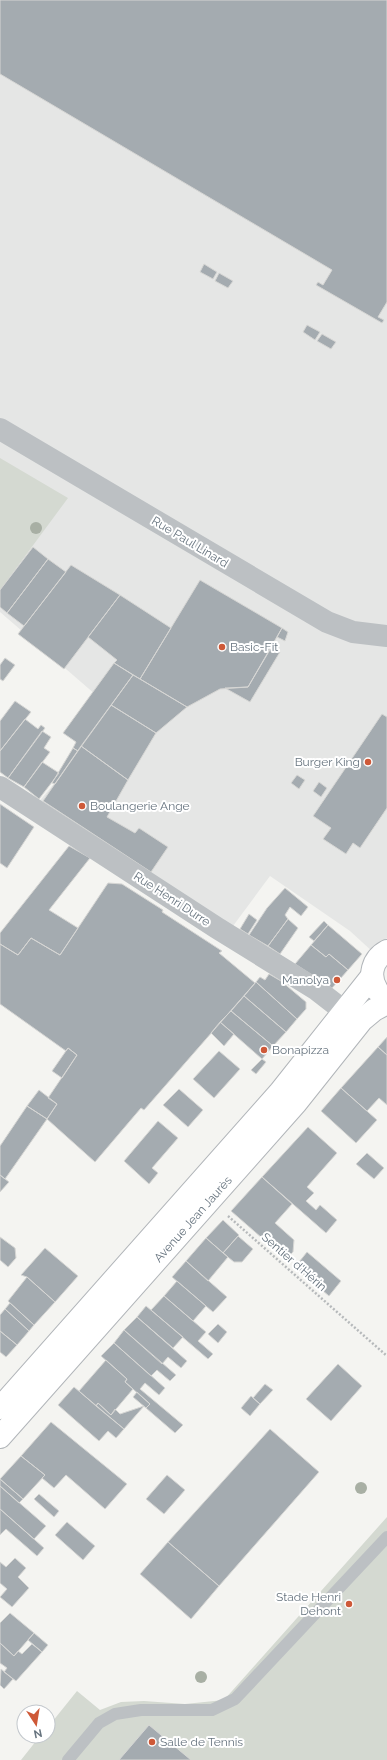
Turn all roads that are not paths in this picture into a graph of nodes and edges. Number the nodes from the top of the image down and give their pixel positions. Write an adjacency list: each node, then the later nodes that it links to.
1 (0, 429): 2 (street, Rue Paul Linard)
2 (387, 636)
3 (0, 787): 8 (street, Rue Henri Durre)
4 (386, 950): 5 (main road, Avenue Jean Jaurès)
5 (372, 976): 6 (main road); 8 (main road, Avenue Jean Jaurès)
6 (387, 998)
7 (387, 1003): 10 (main road, Avenue Jean Jaurès)
8 (344, 1011): 9 (main road, Avenue Jean Jaurès)
9 (0, 1408)
10 (0, 1437)
11 (387, 1537): 12 (lane)
12 (68, 1760)

